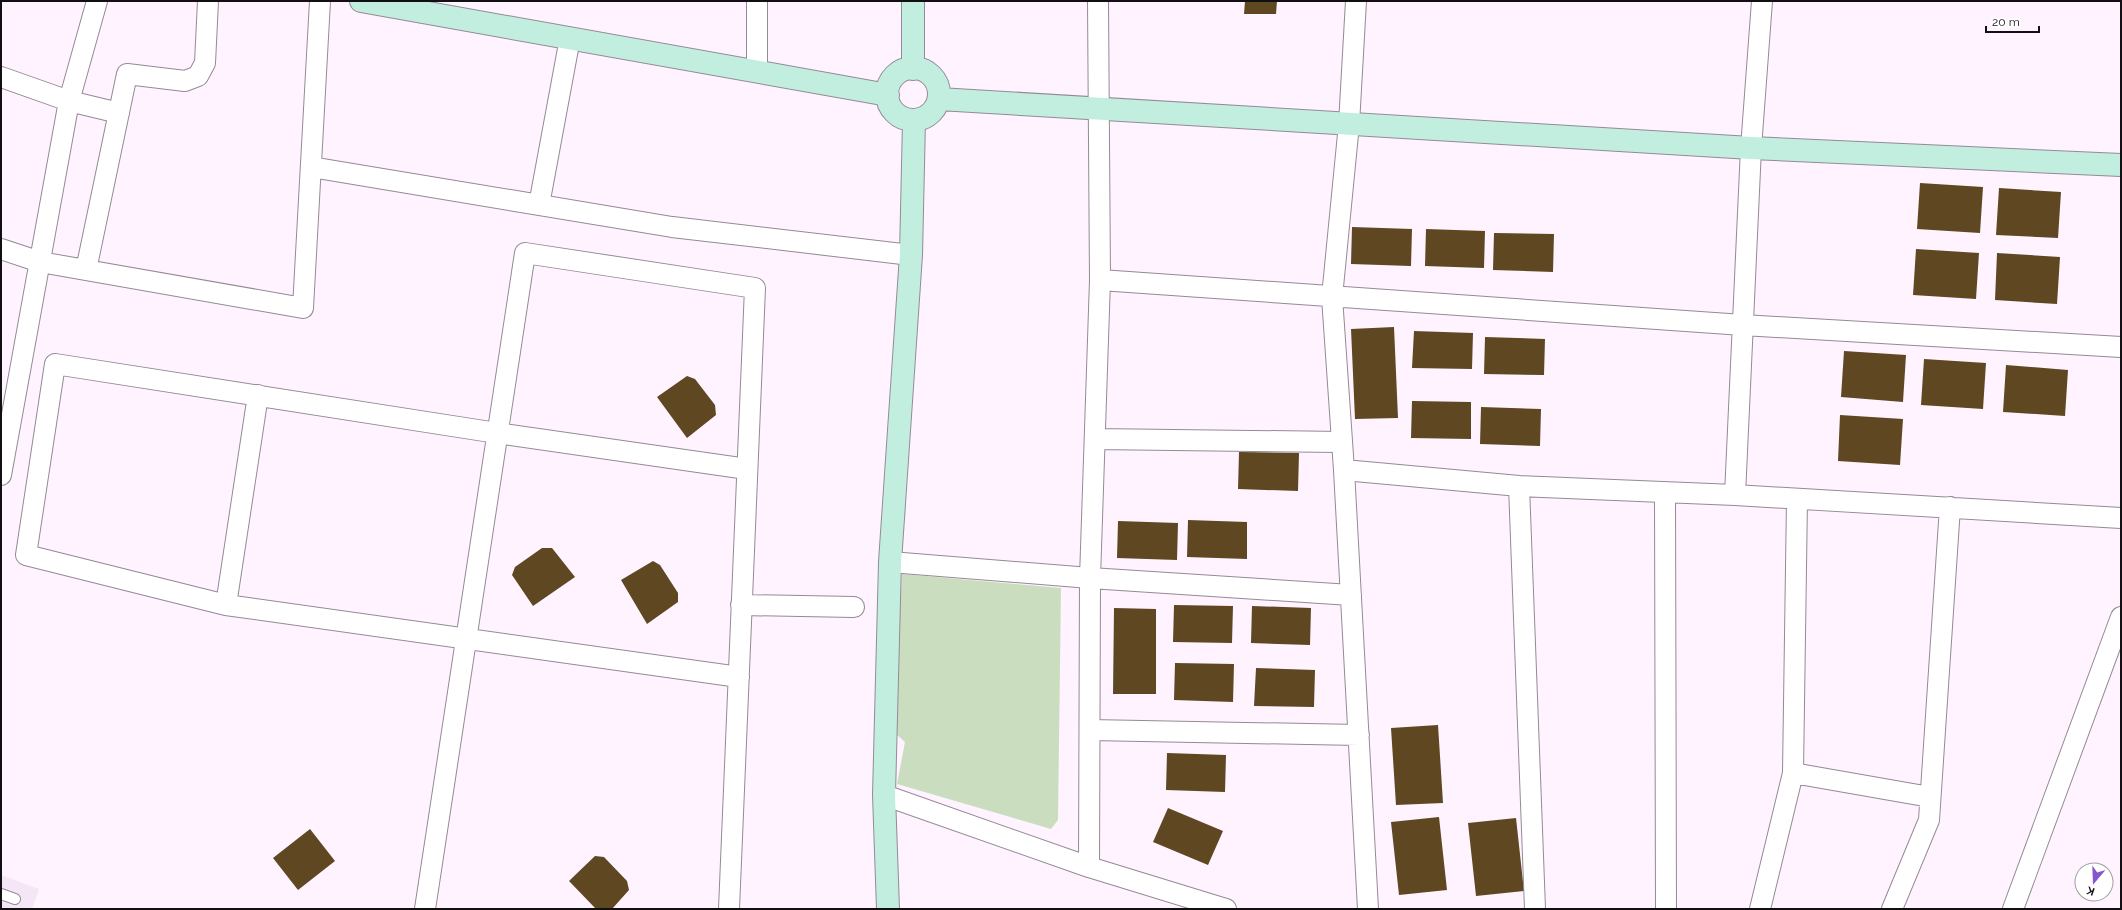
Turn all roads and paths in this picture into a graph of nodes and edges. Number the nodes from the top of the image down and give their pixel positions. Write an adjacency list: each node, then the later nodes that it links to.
1 (97, 1): 16 (street)
2 (208, 1): 18 (street)
3 (320, 1): 23 (street)
4 (362, 1): 10 (street)
5 (757, 1): 12 (street)
6 (913, 1): 11 (street)
7 (1098, 1): 17 (street)
8 (1356, 1): 20 (street)
9 (1762, 1): 21 (street)
10 (570, 38): 12 (street); 24 (street)
11 (913, 69): 14 (street); 15 (street)
12 (757, 72): 14 (street)
13 (1, 77): 16 (street)
14 (888, 95): 19 (street)
15 (939, 99): 17 (street); 19 (street)
16 (69, 100): 18 (street); 27 (street)
17 (1097, 110): 20 (street); 29 (street)
18 (119, 112): 28 (street)
19 (914, 120): 26 (street)
20 (1349, 124): 21 (street); 30 (street)
21 (1751, 148): 22 (street); 31 (street)
22 (2121, 165)
23 (310, 167): 24 (street); 28 (street)
24 (539, 206): 26 (street)
25 (1, 249): 27 (street)
26 (911, 255): 47 (street)
27 (40, 262): 28 (street); 34 (street)
28 (86, 270)
29 (1100, 280): 30 (street); 36 (street)
30 (1332, 297): 31 (street); 37 (street)
31 (1743, 325): 32 (street); 43 (street)
32 (2121, 347)
33 (258, 396): 35 (street); 50 (street); 50 (street)
34 (6, 413): 40 (street)
35 (497, 433): 38 (street); 38 (street); 54 (street)
36 (1095, 439): 37 (street); 48 (street)
37 (1342, 442): 39 (street)
38 (747, 469): 51 (street)
39 (1344, 470): 41 (street); 49 (street)
40 (1, 475)
41 (1518, 486): 42 (street); 69 (street)
42 (1664, 492): 43 (street); 70 (street)
43 (1735, 495): 44 (street)
44 (1798, 499): 45 (street); 58 (street)
45 (1950, 507): 46 (street); 60 (street)
46 (2121, 518)
47 (890, 562): 48 (street); 59 (street)
48 (1090, 578): 49 (street); 56 (street)
49 (1351, 595): 57 (street)
50 (226, 605): 54 (street)
51 (741, 605): 52 (street); 55 (street)
52 (854, 607)
53 (2121, 617): 73 (street)
54 (465, 638): 55 (street); 64 (street)
55 (739, 677): 65 (street)
56 (1090, 730): 57 (street); 61 (street)
57 (1359, 735): 68 (street)
58 (1793, 773): 60 (street); 71 (street)
59 (884, 794): 61 (street); 66 (street)
60 (1930, 797): 72 (street)
61 (1089, 867): 67 (street)
62 (1, 894): 63 (lane)
63 (15, 899)
64 (426, 909)
65 (729, 909)
66 (888, 909)
67 (1226, 909)
68 (1368, 909)
69 (1536, 909)
70 (1666, 909)
71 (1760, 909)
72 (1892, 909)
73 (2013, 909)

